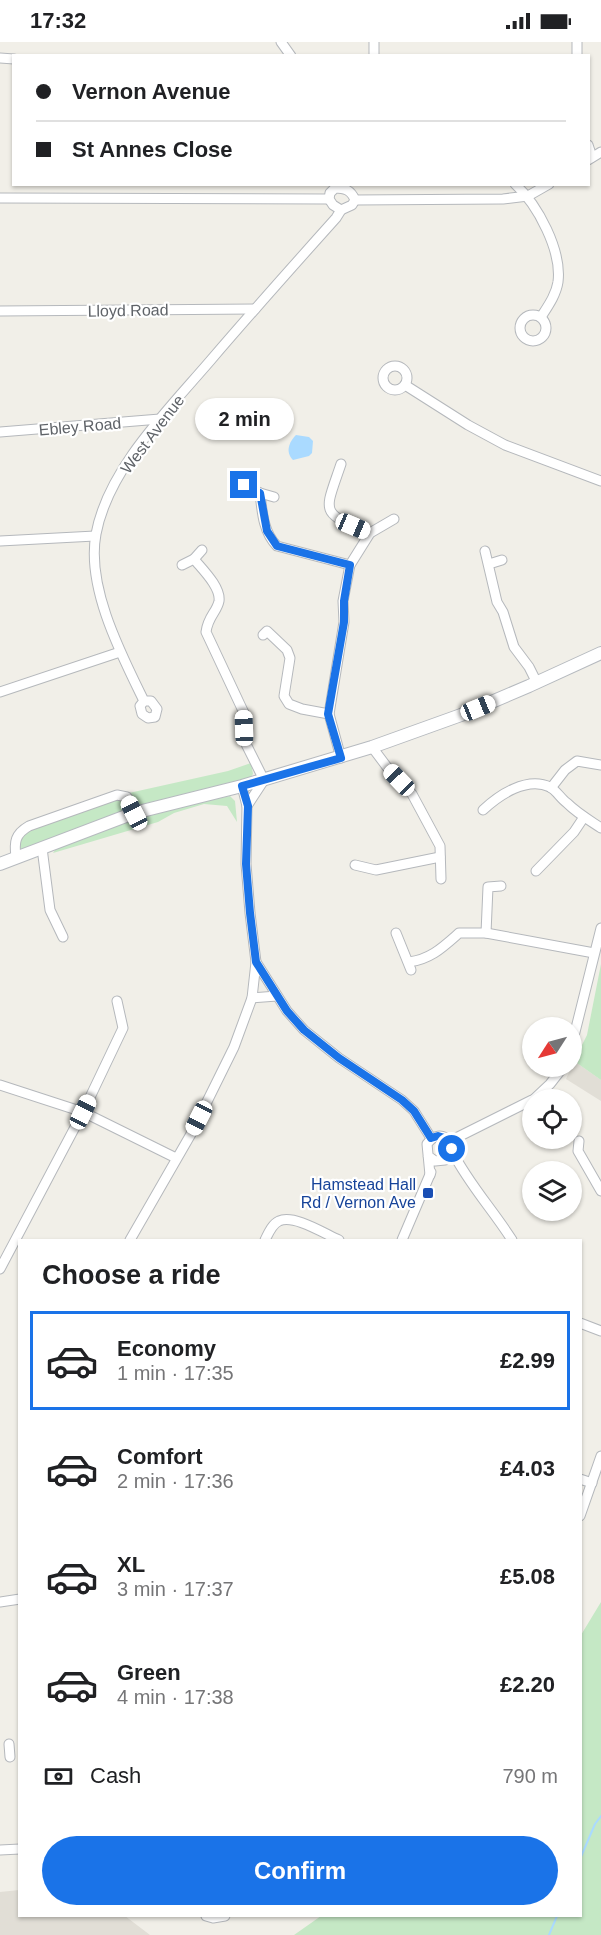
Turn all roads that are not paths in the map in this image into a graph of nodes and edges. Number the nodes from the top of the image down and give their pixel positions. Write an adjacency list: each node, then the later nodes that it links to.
1 (333, 186): 7 (street); 9 (street)
2 (509, 186): 8 (street)
3 (517, 186): 5 (street)
4 (546, 186): 5 (street)
5 (528, 196): 8 (street); 13 (street)
6 (0, 198): 7 (street)
7 (329, 199): 10 (street)
8 (503, 199): 9 (street)
9 (356, 200): 10 (street)
10 (340, 210): 11 (street, West Avenue)
11 (255, 309): 12 (street, Lloyd Road); 15 (street, West Avenue)
12 (0, 311)
13 (541, 316)
14 (405, 385): 18 (street)
15 (159, 420): 16 (street, Ebley Road); 24 (street, West Avenue)
16 (0, 432)
17 (341, 464): 23 (street)
18 (601, 481)
19 (244, 485): 20 (street)
20 (260, 493): 21 (street); 32 (street)
21 (274, 497)
22 (394, 519): 23 (street)
23 (370, 533): 32 (street)
24 (95, 536): 25 (street); 34 (street, West Avenue)
25 (0, 541)
26 (202, 550): 28 (street)
27 (485, 551): 30 (street)
28 (194, 559): 31 (street); 43 (street)
29 (502, 560): 30 (street)
30 (489, 564): 36 (street)
31 (183, 565)
32 (350, 565): 39 (street)
33 (263, 635): 39 (street)
34 (120, 652): 37 (street); 38 (street, West Avenue)
35 (601, 652): 36 (main road)
36 (537, 683): 40 (main road)
37 (0, 692)
38 (144, 701)
39 (328, 714): 41 (street)
40 (372, 747): 41 (main road); 55 (street)
41 (341, 758): 43 (main road)
42 (601, 765): 45 (street)
43 (264, 780): 44 (main road); 48 (street)
44 (242, 786): 48 (street); 50 (main road)
45 (551, 788): 47 (street); 51 (street)
46 (484, 792): 47 (street)
47 (493, 801): 49 (street)
48 (248, 806): 66 (street)
49 (483, 810)
50 (134, 813): 53 (main road); 54 (street)
51 (584, 817): 52 (street); 58 (street)
52 (601, 828)
53 (42, 848): 54 (main road); 64 (street)
54 (16, 857): 56 (main road)
55 (440, 857): 57 (street); 59 (street)
56 (0, 864)
57 (355, 865)
58 (541, 869)
59 (441, 879)
60 (501, 886): 63 (street)
61 (601, 928): 65 (street)
62 (396, 933): 63 (street)
63 (486, 933): 65 (street)
64 (63, 937)
65 (594, 953): 70 (street)
66 (256, 962): 67 (street); 68 (street)
67 (277, 996): 68 (street); 76 (street)
68 (252, 998): 79 (street)
69 (117, 1001): 75 (street)
70 (579, 1017)
71 (555, 1077): 73 (street)
72 (0, 1084): 75 (street)
73 (545, 1089)
74 (522, 1106): 77 (street)
75 (83, 1112): 79 (street); 88 (street)
76 (431, 1138): 77 (street); 80 (street)
77 (451, 1146): 80 (street); 81 (street)
78 (578, 1149): 82 (street)
79 (176, 1158): 83 (street)
80 (435, 1159): 81 (street); 86 (street)
81 (461, 1169): 87 (street)
82 (601, 1191)
83 (131, 1239)
84 (265, 1239): 85 (street)
85 (337, 1239)
86 (402, 1239)
87 (511, 1239)
88 (0, 1269)
89 (582, 1324): 90 (street)
90 (601, 1331)
91 (601, 1456): 93 (street)
92 (582, 1480): 93 (street)
93 (592, 1483): 94 (street)
94 (582, 1510)
95 (18, 1599): 96 (street)
96 (0, 1602)
97 (18, 1849): 98 (street)
98 (0, 1850)

